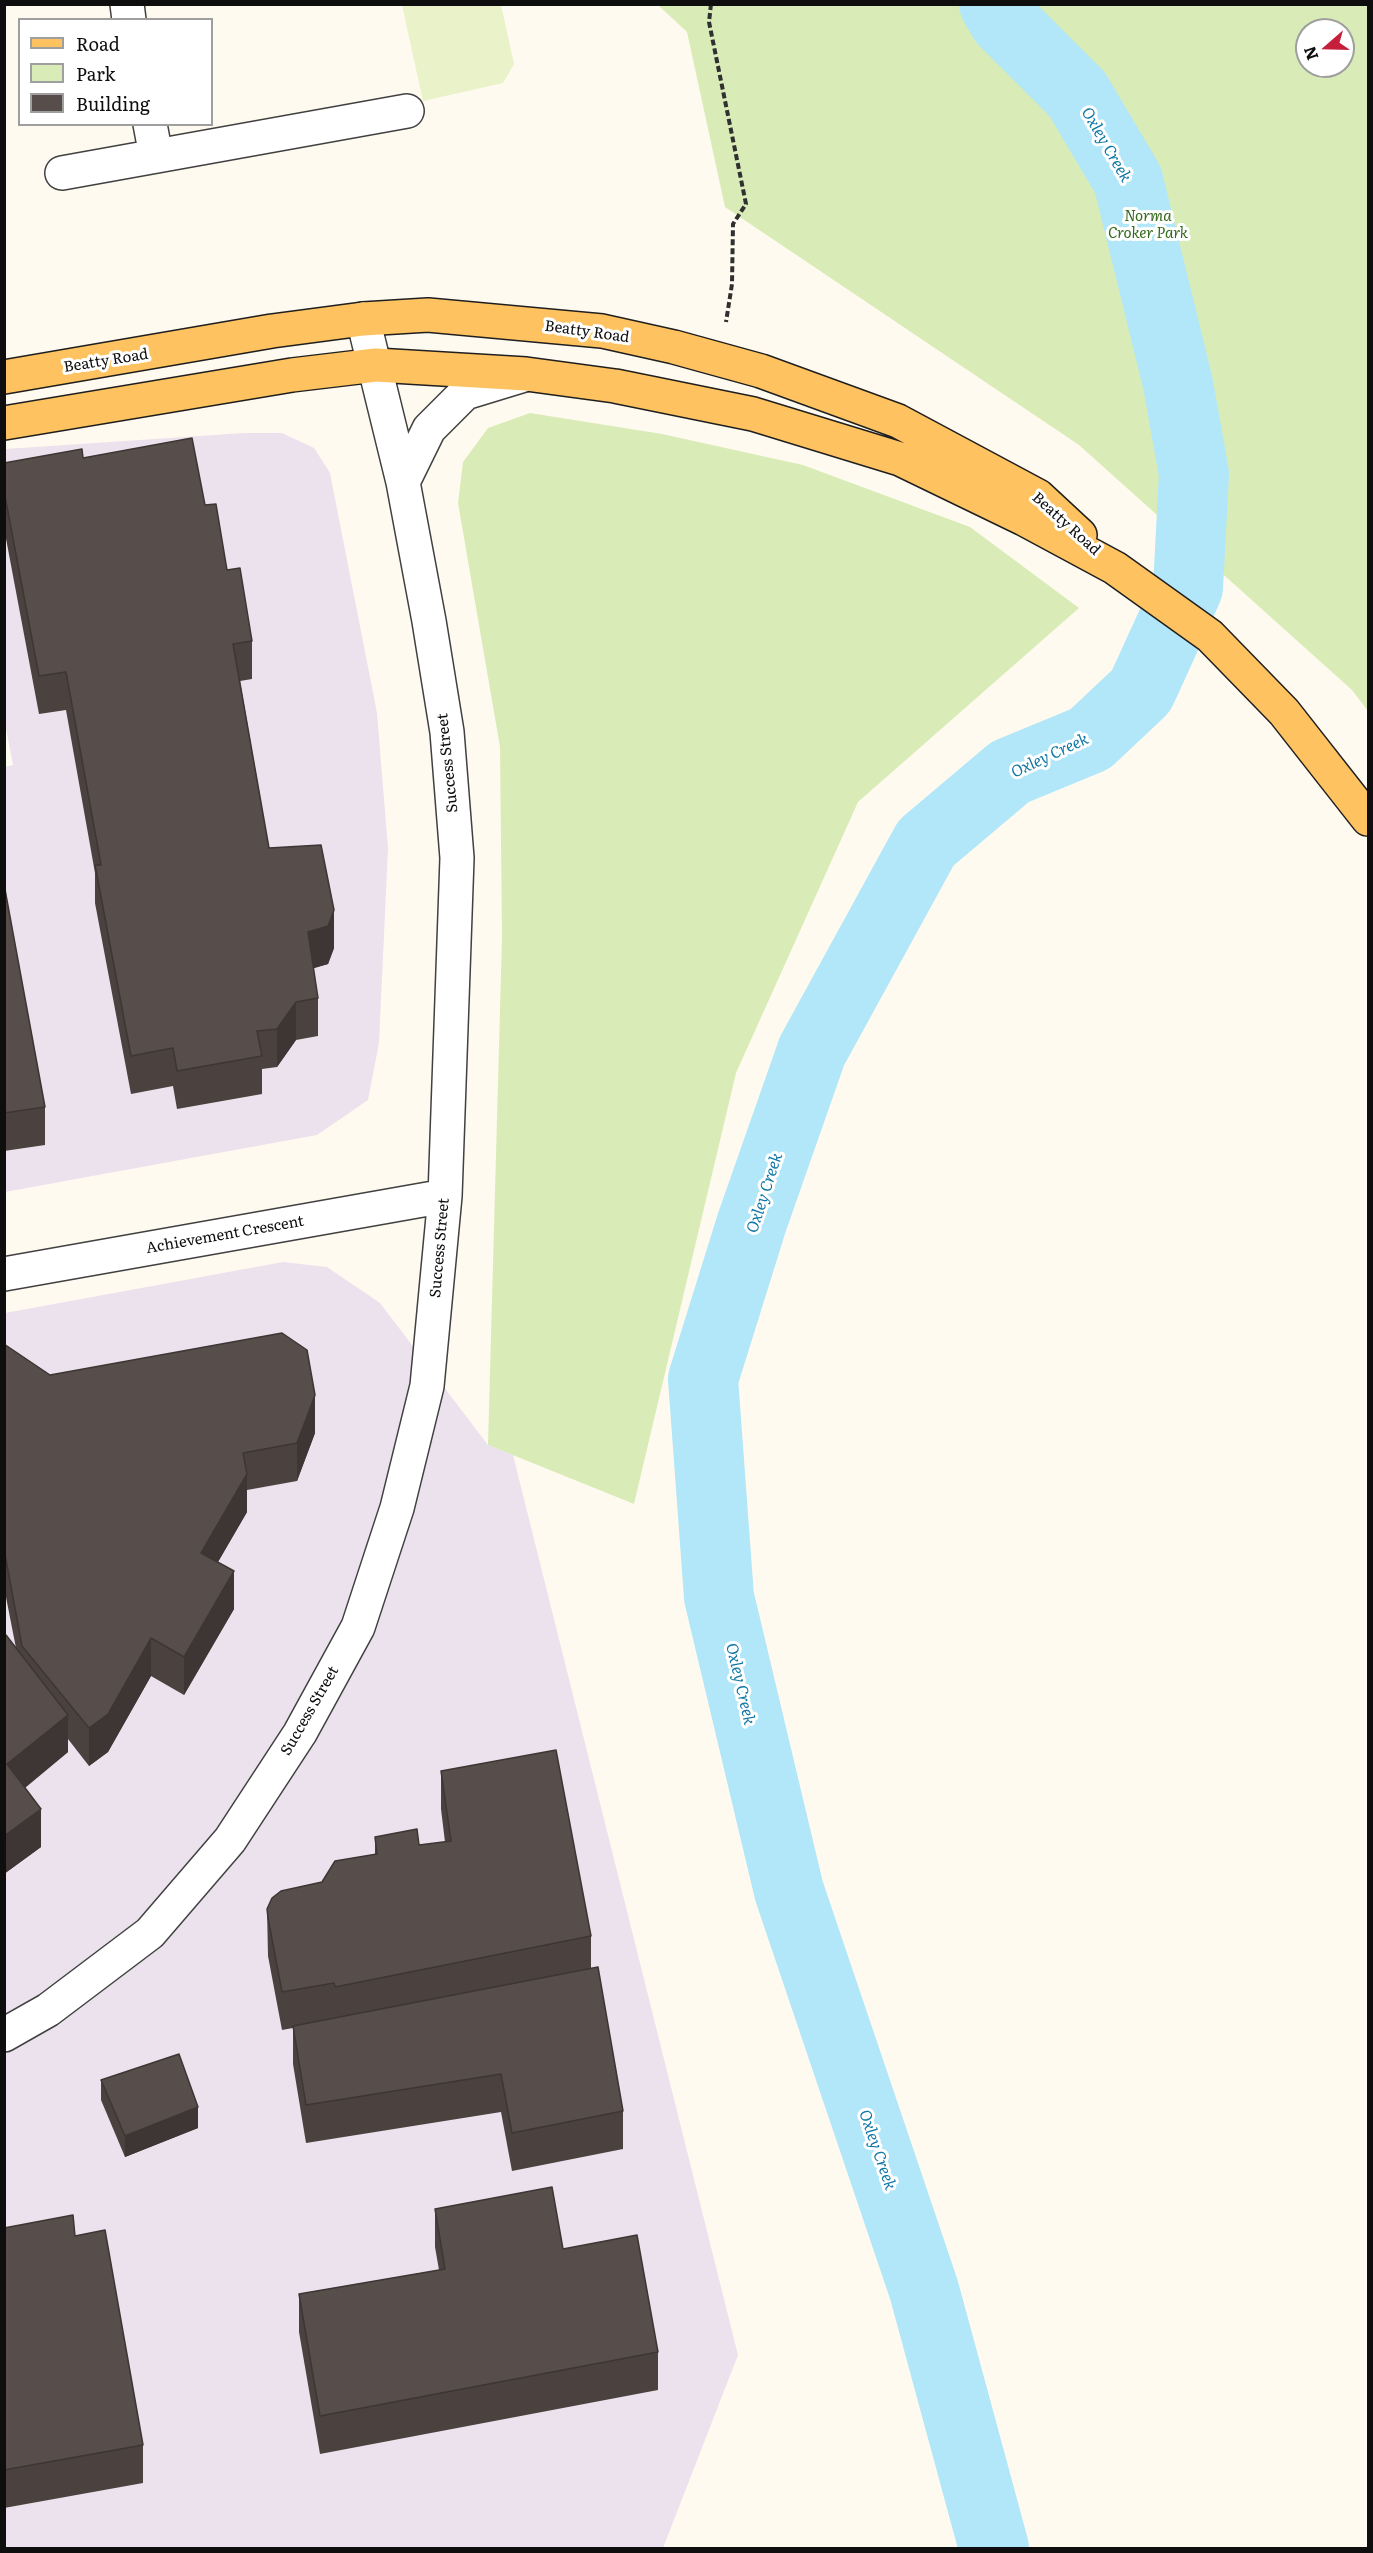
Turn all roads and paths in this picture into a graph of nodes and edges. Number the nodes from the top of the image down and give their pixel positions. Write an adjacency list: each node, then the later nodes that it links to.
1 (711, 4): 7 (path)
2 (407, 111): 4 (street)
3 (150, 126): 4 (street)
4 (156, 156): 5 (street)
5 (62, 173)
6 (363, 319): 7 (main road, Beatty Road); 8 (street, Success Street); 10 (main road, Beatty Road)
7 (719, 359): 13 (main road, Beatty Road)
8 (376, 366): 9 (main road, Beatty Road); 11 (main road, Beatty Road); 12 (street, Success Street)
9 (526, 374): 12 (street); 13 (main road, Beatty Road)
10 (4, 377)
11 (4, 423)
12 (403, 482): 15 (street, Success Street)
13 (1115, 568): 14 (main road, Beatty Road)
14 (1368, 819)
15 (445, 1196): 16 (street, Achievement Crescent); 17 (street, Success Street)
16 (4, 1274)
17 (4, 2035)

